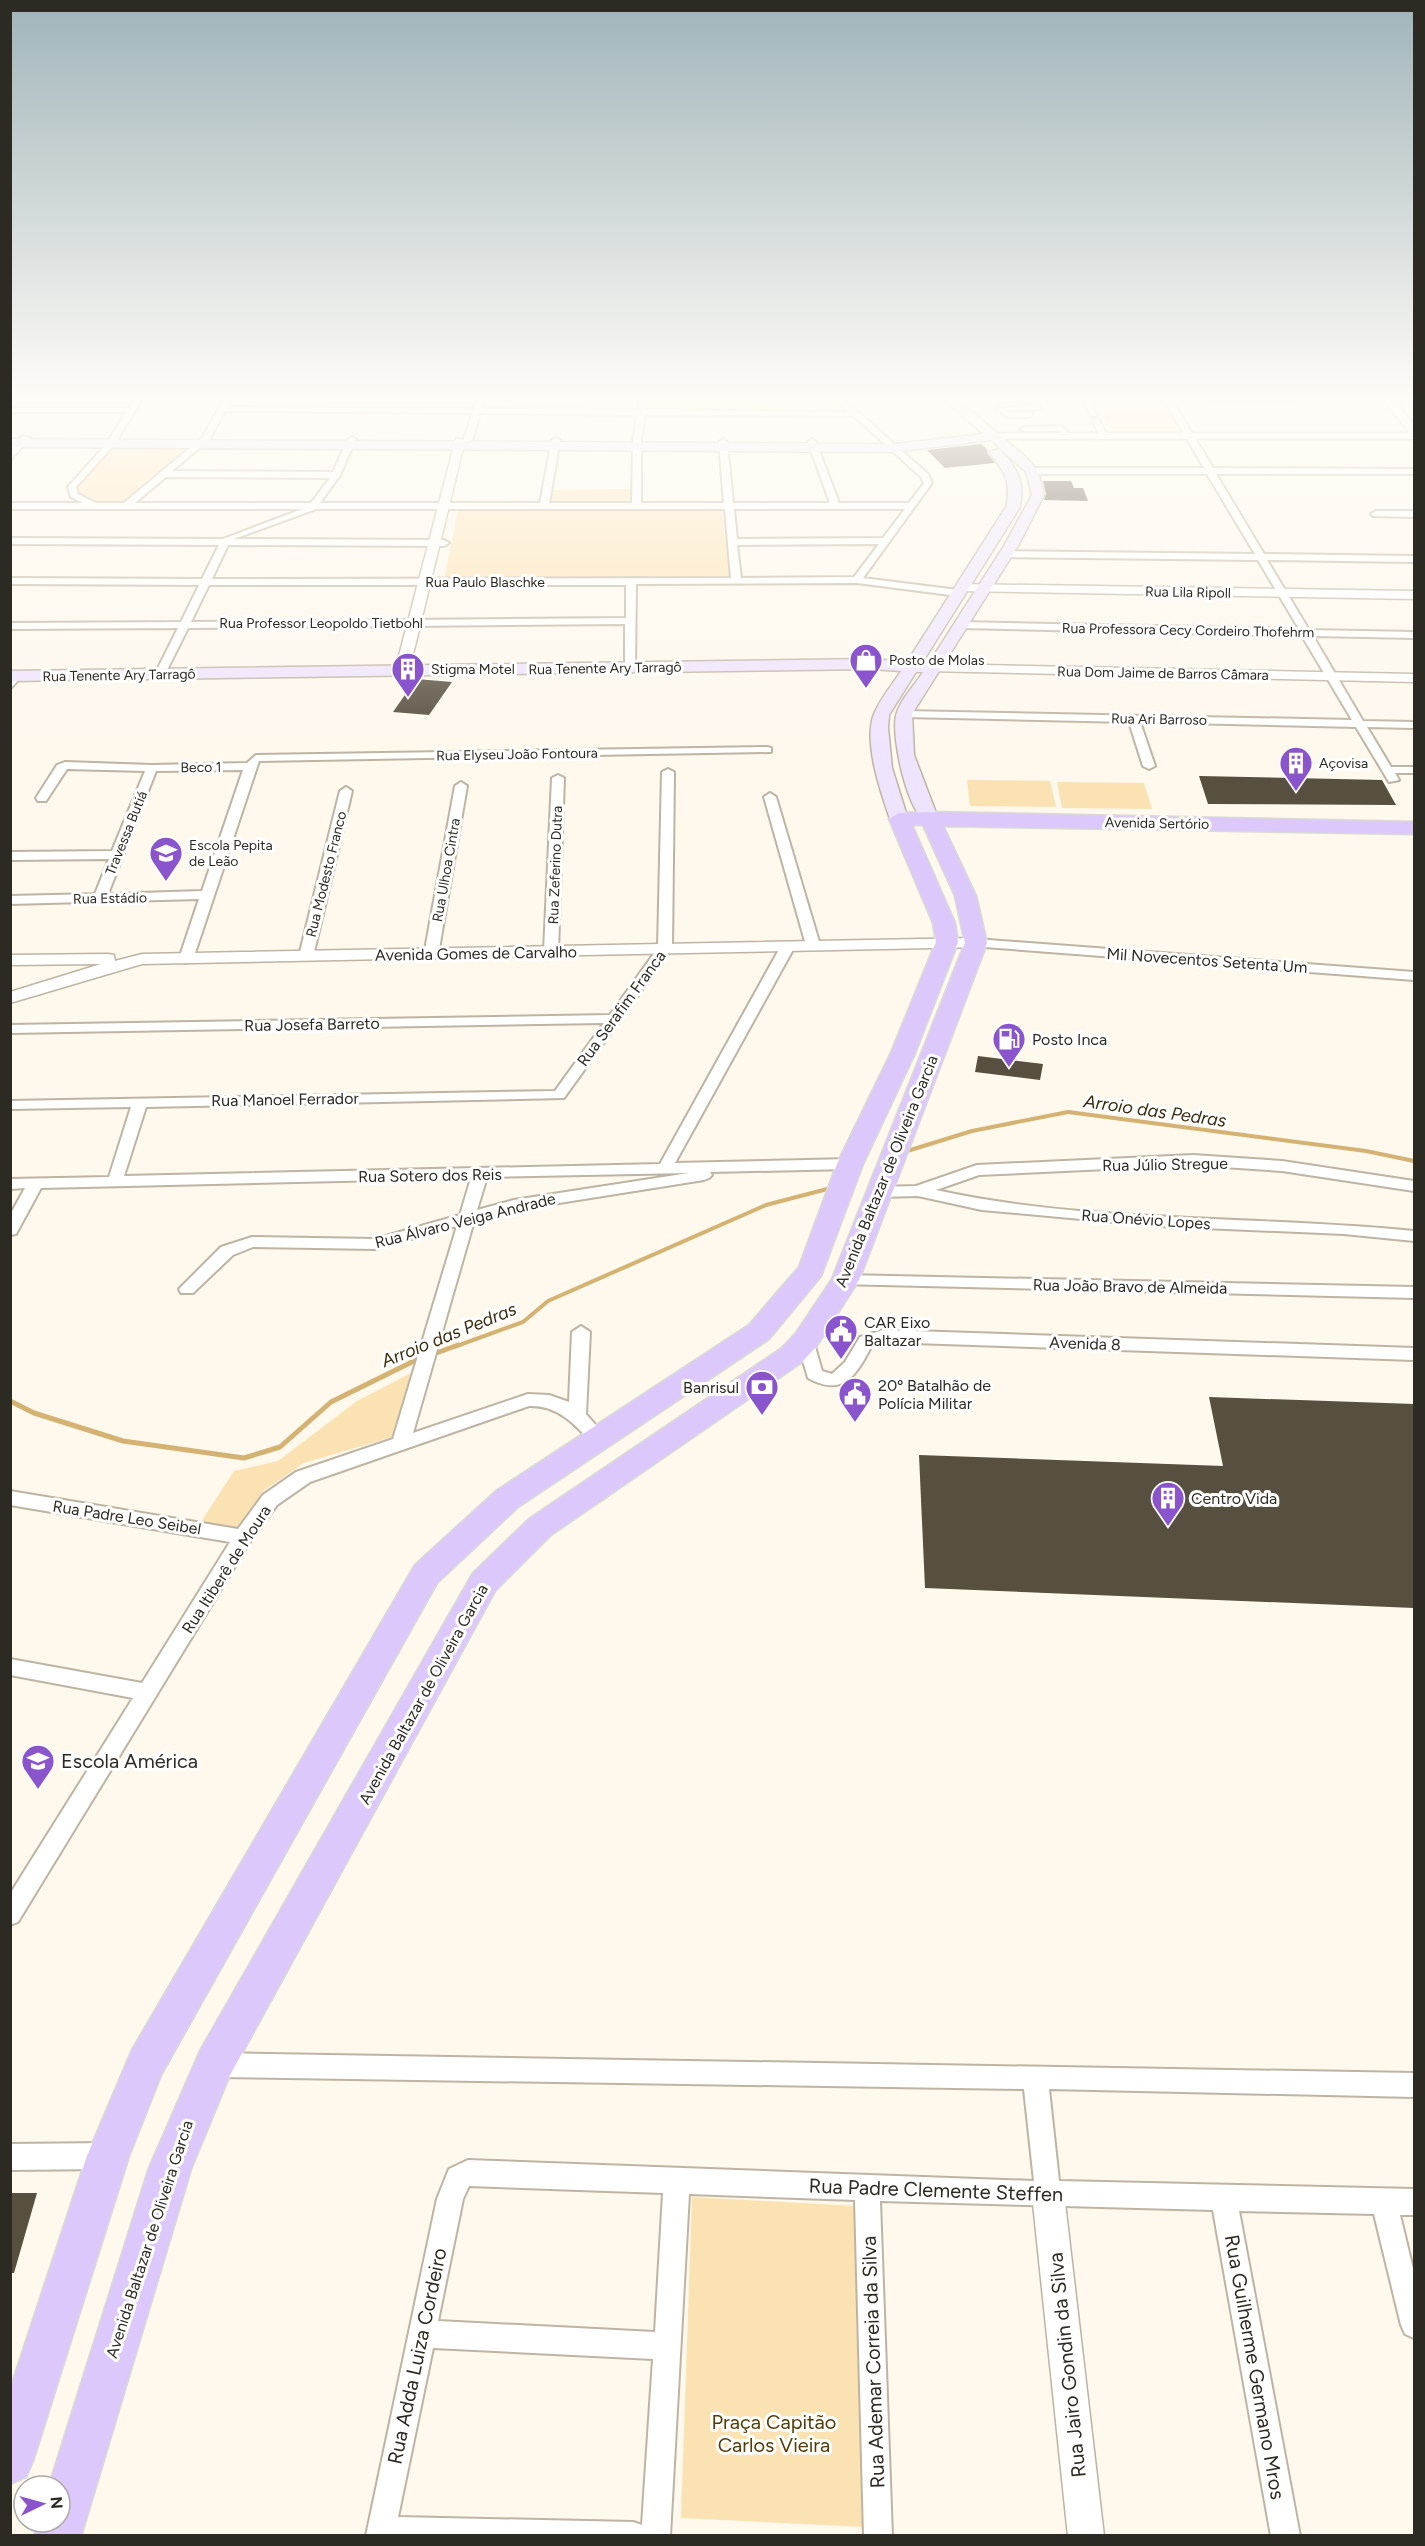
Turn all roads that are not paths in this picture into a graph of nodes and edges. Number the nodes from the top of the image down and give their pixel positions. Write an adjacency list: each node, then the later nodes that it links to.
1 (295, 514): 12 (street)
2 (445, 514): 14 (street)
3 (728, 514): 13 (street)
4 (907, 514): 11 (street)
5 (1010, 514): 25 (main road)
6 (1029, 514): 15 (main road)
7 (1236, 514): 16 (street)
8 (1376, 514): 9 (street)
9 (1414, 514)
10 (10, 541): 12 (street)
11 (887, 541): 13 (street); 19 (street)
12 (225, 542): 14 (street); 22 (street)
13 (731, 542): 18 (street)
14 (438, 543): 23 (street)
15 (1005, 554): 16 (street); 24 (main road)
16 (1263, 557): 17 (street); 26 (street)
17 (1414, 559)
18 (736, 580): 19 (street, Rua Paulo Blaschke); 21 (street, Rua Paulo Blaschke)
19 (858, 580): 25 (street, Rua Paulo Blaschke)
20 (10, 581): 22 (street, Rua Paulo Blaschke)
21 (631, 581): 23 (street, Rua Paulo Blaschke); 28 (street)
22 (206, 582): 23 (street, Rua Paulo Blaschke); 30 (street)
23 (428, 583): 29 (street)
24 (984, 588): 25 (street, Rua Lila Ripoll); 26 (street, Rua Lila Ripoll); 31 (main road)
25 (960, 591): 35 (main road)
26 (1284, 593): 27 (street, Rua Lila Ripoll); 33 (street)
27 (1414, 596)
28 (631, 621): 29 (street, Rua Professor Leopoldo Tietbohl); 36 (street)
29 (420, 623): 30 (street, Rua Professor Leopoldo Tietbohl); 38 (street)
30 (185, 624): 32 (street, Rua Professor Leopoldo Tietbohl); 39 (street)
31 (961, 625): 33 (street, Rua Professora Cecy Cordeiro Thofehrm); 37 (main road)
32 (10, 626)
33 (1308, 633): 34 (street, Rua Professora Cecy Cordeiro Thofehrm); 40 (street)
34 (1414, 635)
35 (912, 666): 36 (main road, Rua Tenente Ary Tarragô); 37 (main road, Rua Dom Jaime de Barros Câmara); 58 (main road)
36 (630, 668): 38 (main road, Rua Tenente Ary Tarragô)
37 (932, 668): 40 (street, Rua Dom Jaime de Barros Câmara); 43 (main road)
38 (407, 671): 39 (main road, Rua Tenente Ary Tarragô)
39 (160, 674): 42 (main road, Rua Tenente Ary Tarragô)
40 (1332, 676): 41 (street, Rua Dom Jaime de Barros Câmara); 45 (street)
41 (1414, 678)
42 (13, 680)
43 (904, 714): 44 (street, Rua Ari Barroso); 59 (main road)
44 (1133, 719): 45 (street, Rua Ari Barroso); 49 (street)
45 (1359, 724): 46 (street, Rua Ari Barroso); 51 (street)
46 (1414, 725)
47 (767, 750): 48 (street, Rua Elyseu João Fontoura)
48 (250, 766): 50 (street, Beco 1); 63 (street)
49 (1149, 766)
50 (152, 768): 57 (street, Beco 1); 61 (street, Travessa Butiá)
51 (1414, 770)
52 (668, 772): 70 (street, Rua Serafim Franca)
53 (558, 778): 71 (street, Rua Zeferino Dutra)
54 (461, 786): 72 (street, Rua Ulhoa Cintra)
55 (346, 791): 73 (street, Rua Modesto Franco)
56 (770, 797): 68 (street)
57 (42, 798)
58 (899, 819): 59 (main road, Avenida Sertório); 66 (main road)
59 (929, 819): 60 (main road, Avenida Sertório); 67 (main road)
60 (1413, 830)
61 (117, 855): 62 (street); 64 (street, Travessa Butiá)
62 (10, 856)
63 (209, 896): 64 (street, Rua Estádio); 75 (street)
64 (100, 898): 65 (street, Rua Estádio)
65 (10, 900)
66 (947, 942): 67 (street, Avenida Gomes de Carvalho); 68 (street, Avenida Gomes de Carvalho); 87 (main road, Avenida Baltazar de Oliveira Garcia)
67 (976, 943): 77 (street, Mil Novecentos Setenta Um); 93 (main road, Avenida Baltazar de Oliveira Garcia)
68 (813, 945): 69 (street, Avenida Gomes de Carvalho)
69 (788, 946): 70 (street, Avenida Gomes de Carvalho); 84 (street)
70 (665, 948): 71 (street, Avenida Gomes de Carvalho); 79 (street, Rua Serafim Franca)
71 (551, 951): 72 (street, Avenida Gomes de Carvalho)
72 (431, 955): 73 (street, Avenida Gomes de Carvalho)
73 (306, 956): 75 (street, Avenida Gomes de Carvalho)
74 (142, 959): 75 (street, Avenida Gomes de Carvalho); 76 (street); 78 (street, Avenida Gomes de Carvalho)
75 (186, 959)
76 (10, 960)
77 (1414, 976)
78 (10, 998)
79 (614, 1019): 80 (street, Rua Josefa Barreto); 81 (street, Rua Serafim Franca)
80 (10, 1029)
81 (559, 1095): 82 (street, Rua Manoel Ferrador)
82 (140, 1102): 83 (street, Rua Manoel Ferrador); 88 (street)
83 (10, 1105)
84 (666, 1166): 85 (street, Rua Sotero dos Reis); 86 (street, Rua Sotero dos Reis)
85 (720, 1166): 87 (street, Rua Sotero dos Reis); 94 (street, Rua Álvaro Veiga Andrade)
86 (480, 1174): 88 (street, Rua Sotero dos Reis); 94 (street)
87 (846, 1177): 104 (main road, Avenida Baltazar de Oliveira Garcia)
88 (115, 1181): 89 (street, Rua Sotero dos Reis)
89 (36, 1183): 90 (street, Rua Sotero dos Reis); 95 (street)
90 (10, 1184)
91 (1414, 1186): 92 (street, Rua Júlio Stregue)
92 (918, 1191): 93 (street, Rua Onévio Lopes); 96 (street, Rua Onévio Lopes)
93 (879, 1192): 97 (main road, Avenida Baltazar de Oliveira Garcia)
94 (468, 1218): 98 (street, Rua Álvaro Veiga Andrade); 105 (street)
95 (10, 1230)
96 (1414, 1236)
97 (845, 1280): 99 (street, Rua João Bravo de Almeida); 101 (main road, Avenida Baltazar de Oliveira Garcia)
98 (187, 1289)
99 (1414, 1293)
100 (581, 1332): 103 (street)
101 (806, 1340): 102 (street, Avenida 8); 111 (main road, Avenida Baltazar de Oliveira Garcia)
102 (1414, 1354)
103 (577, 1414): 104 (street, Rua Itiberê de Moura); 105 (street, Rua Itiberê de Moura)
104 (598, 1438): 114 (main road, Avenida Baltazar de Oliveira Garcia)
105 (402, 1442): 107 (street, Rua Itiberê de Moura)
106 (10, 1498): 107 (street, Rua Padre Leo Seibel)
107 (243, 1537): 109 (street, Rua Itiberê de Moura)
108 (10, 1667): 109 (street)
109 (147, 1692): 110 (street, Rua Itiberê de Moura)
110 (10, 1915)
111 (214, 2065): 112 (street); 128 (main road, Avenida Baltazar de Oliveira Garcia)
112 (1035, 2077): 113 (street); 119 (street)
113 (1414, 2085)
114 (108, 2156): 115 (street); 126 (main road, Avenida Baltazar de Oliveira Garcia)
115 (10, 2157)
116 (458, 2178): 117 (street, Rua Padre Clemente Steffen); 124 (street, Rua Adda Luiza Cordeiro)
117 (677, 2180): 118 (street, Rua Padre Clemente Steffen); 125 (street)
118 (867, 2188): 119 (street, Rua Padre Clemente Steffen); 131 (street, Rua Ademar Correia da Silva)
119 (1048, 2194): 120 (street, Rua Padre Clemente Steffen); 132 (street, Rua Jairo Gondin da Silva)
120 (1224, 2198): 121 (street, Rua Padre Clemente Steffen); 133 (street, Rua Guilherme Germano Mros)
121 (1384, 2202): 122 (street, Rua Padre Clemente Steffen); 123 (street)
122 (1414, 2202)
123 (1414, 2325)
124 (422, 2334): 125 (street); 127 (street, Rua Adda Luiza Cordeiro)
125 (668, 2346): 130 (street)
126 (12, 2452)
127 (381, 2533): 129 (street)
128 (57, 2535)
129 (633, 2535)
130 (656, 2535)
131 (879, 2535)
132 (1086, 2535)
133 (1286, 2535)

